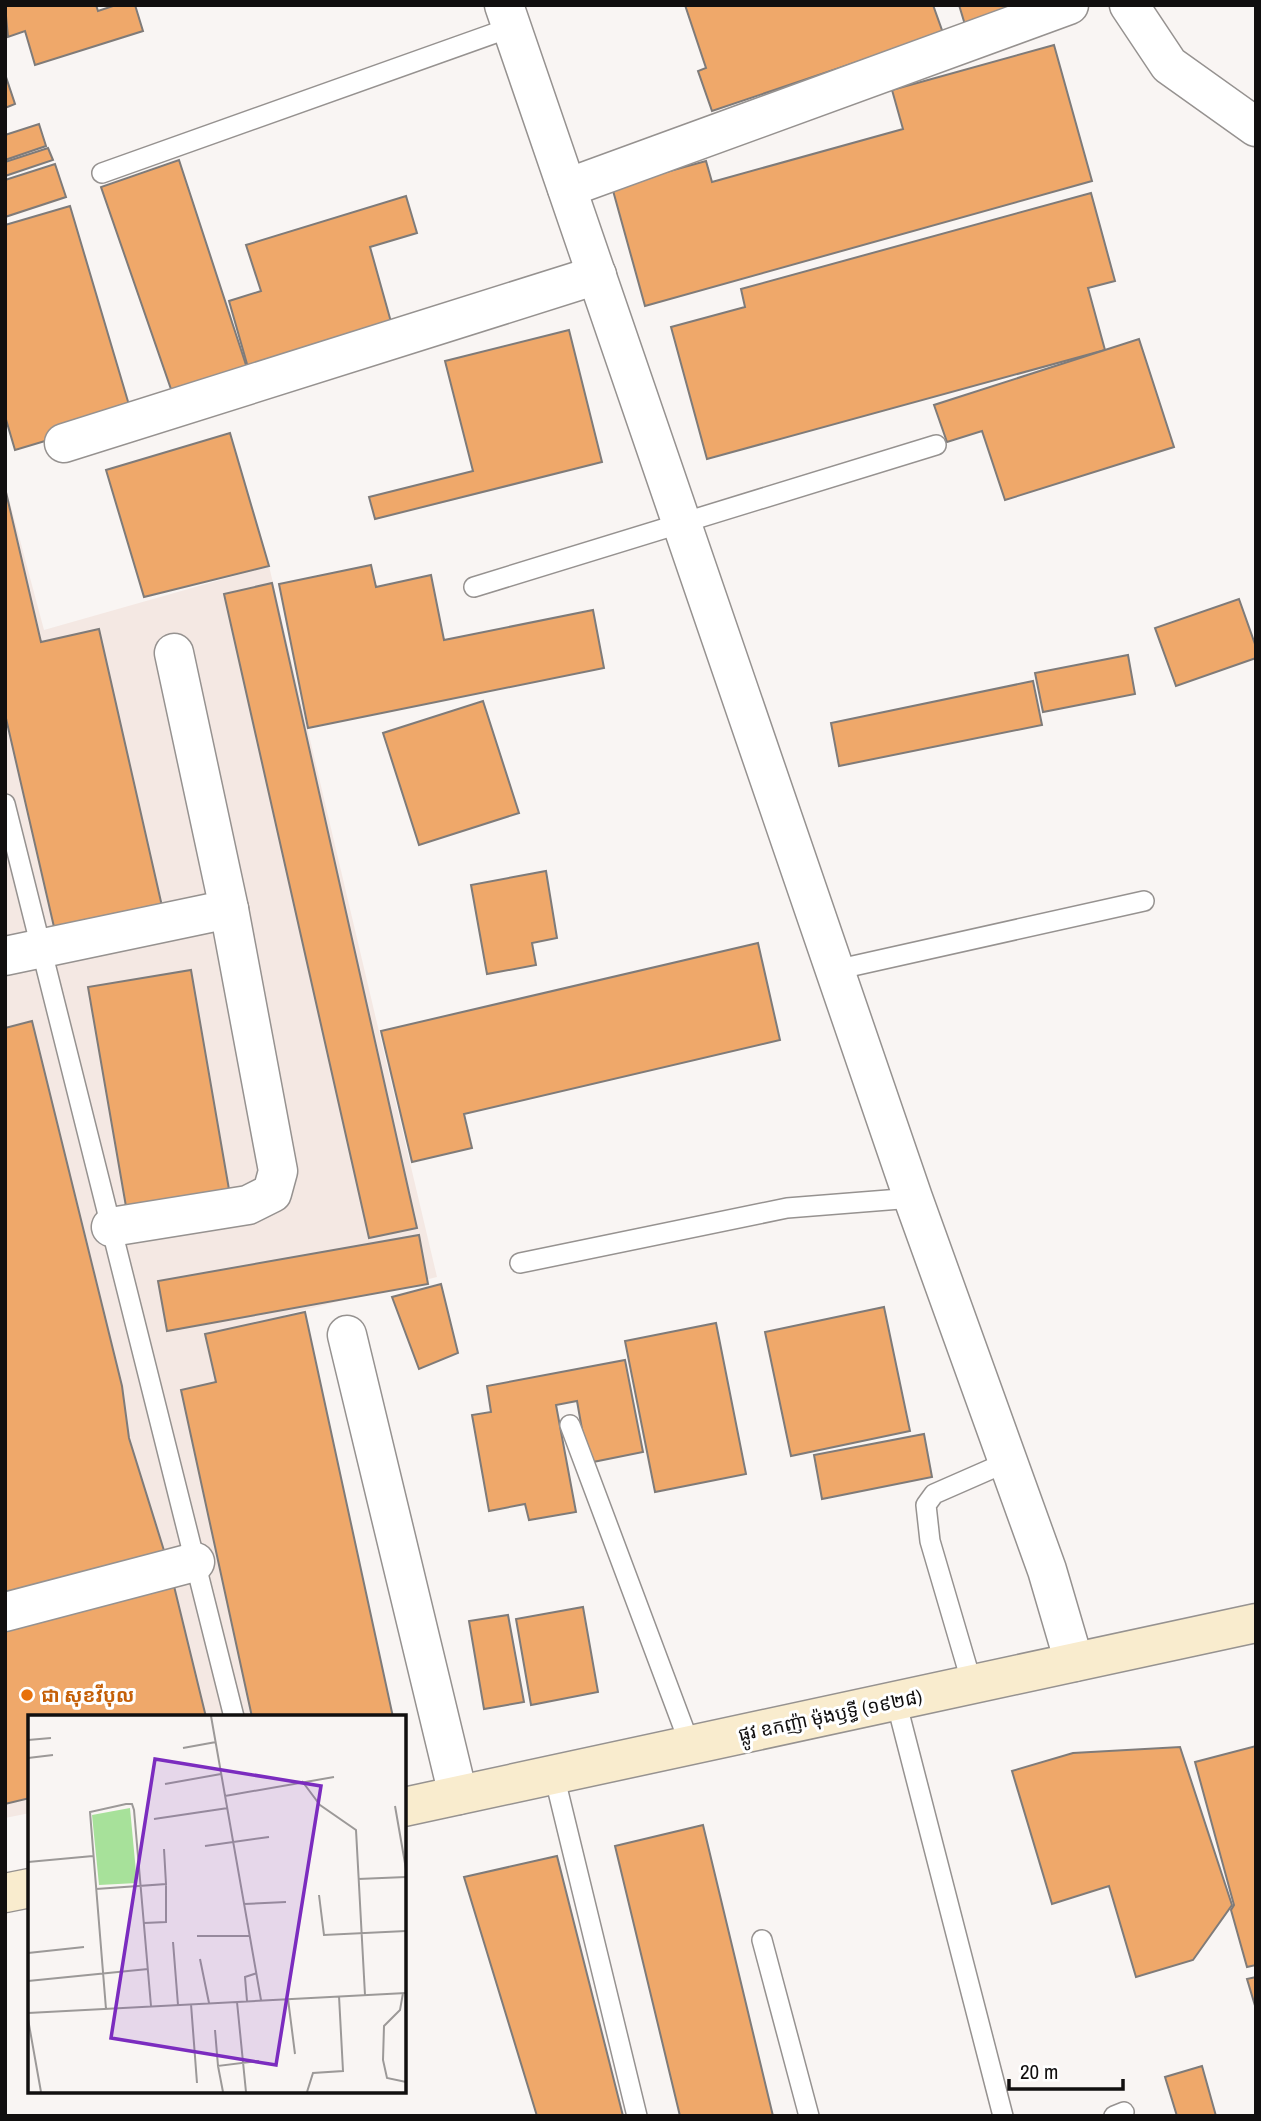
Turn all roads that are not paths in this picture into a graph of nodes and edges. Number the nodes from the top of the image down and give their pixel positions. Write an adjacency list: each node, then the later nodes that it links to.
1 (1069, 5): 6 (street)
2 (1129, 5): 4 (street)
3 (508, 16): 5 (lane); 6 (street)
4 (1256, 127)
5 (103, 173)
6 (567, 188): 7 (street)
7 (597, 275): 8 (street); 10 (street)
8 (64, 443)
9 (936, 445): 10 (lane)
10 (683, 524): 11 (lane); 17 (street)
11 (474, 587)
12 (174, 653): 15 (street)
13 (5, 804): 16 (lane)
14 (1144, 901): 17 (lane)
15 (229, 909): 16 (street); 19 (street)
16 (23, 951): 19 (lane)
17 (835, 970): 18 (street)
18 (913, 1198): 20 (lane); 23 (street)
19 (111, 1227): 24 (lane)
20 (520, 1263)
21 (348, 1335): 33 (street)
22 (570, 1425): 31 (lane)
23 (1007, 1462): 27 (street); 28 (lane)
24 (195, 1562): 25 (street); 30 (lane)
25 (5, 1612)
26 (1256, 1623): 27 (main road, ផ្លូវ ឧកញ៉ា ម៉ុងឫទ្ធី (១៩២៨))
27 (1074, 1662): 28 (main road, ផ្លូវ ឧកញ៉ា ម៉ុងឫទ្ធី (១៩២៨))
28 (972, 1684): 29 (main road, ផ្លូវ ឧកញ៉ា ម៉ុងឫទ្ធី (១៩២៨))
29 (896, 1701): 31 (main road, ផ្លូវ ឧកញ៉ា ម៉ុងឫទ្ធី (១៩២៨)); 40 (lane)
30 (233, 1715)
31 (690, 1745): 32 (main road, ផ្លូវ ឧកញ៉ា ម៉ុងឫទ្ធី (១៩២៨))
32 (554, 1774): 33 (main road, ផ្លូវ ឧកញ៉ា ម៉ុងឫទ្ធី (១៩២៨)); 38 (lane)
33 (458, 1795): 34 (main road, ផ្លូវ ឧកញ៉ា ម៉ុងឫទ្ធី (១៩២៨))
34 (406, 1807)
35 (28, 1888): 36 (main road)
36 (5, 1893)
37 (762, 1940): 39 (lane)
38 (636, 2116)
39 (810, 2116)
40 (1003, 2116)

